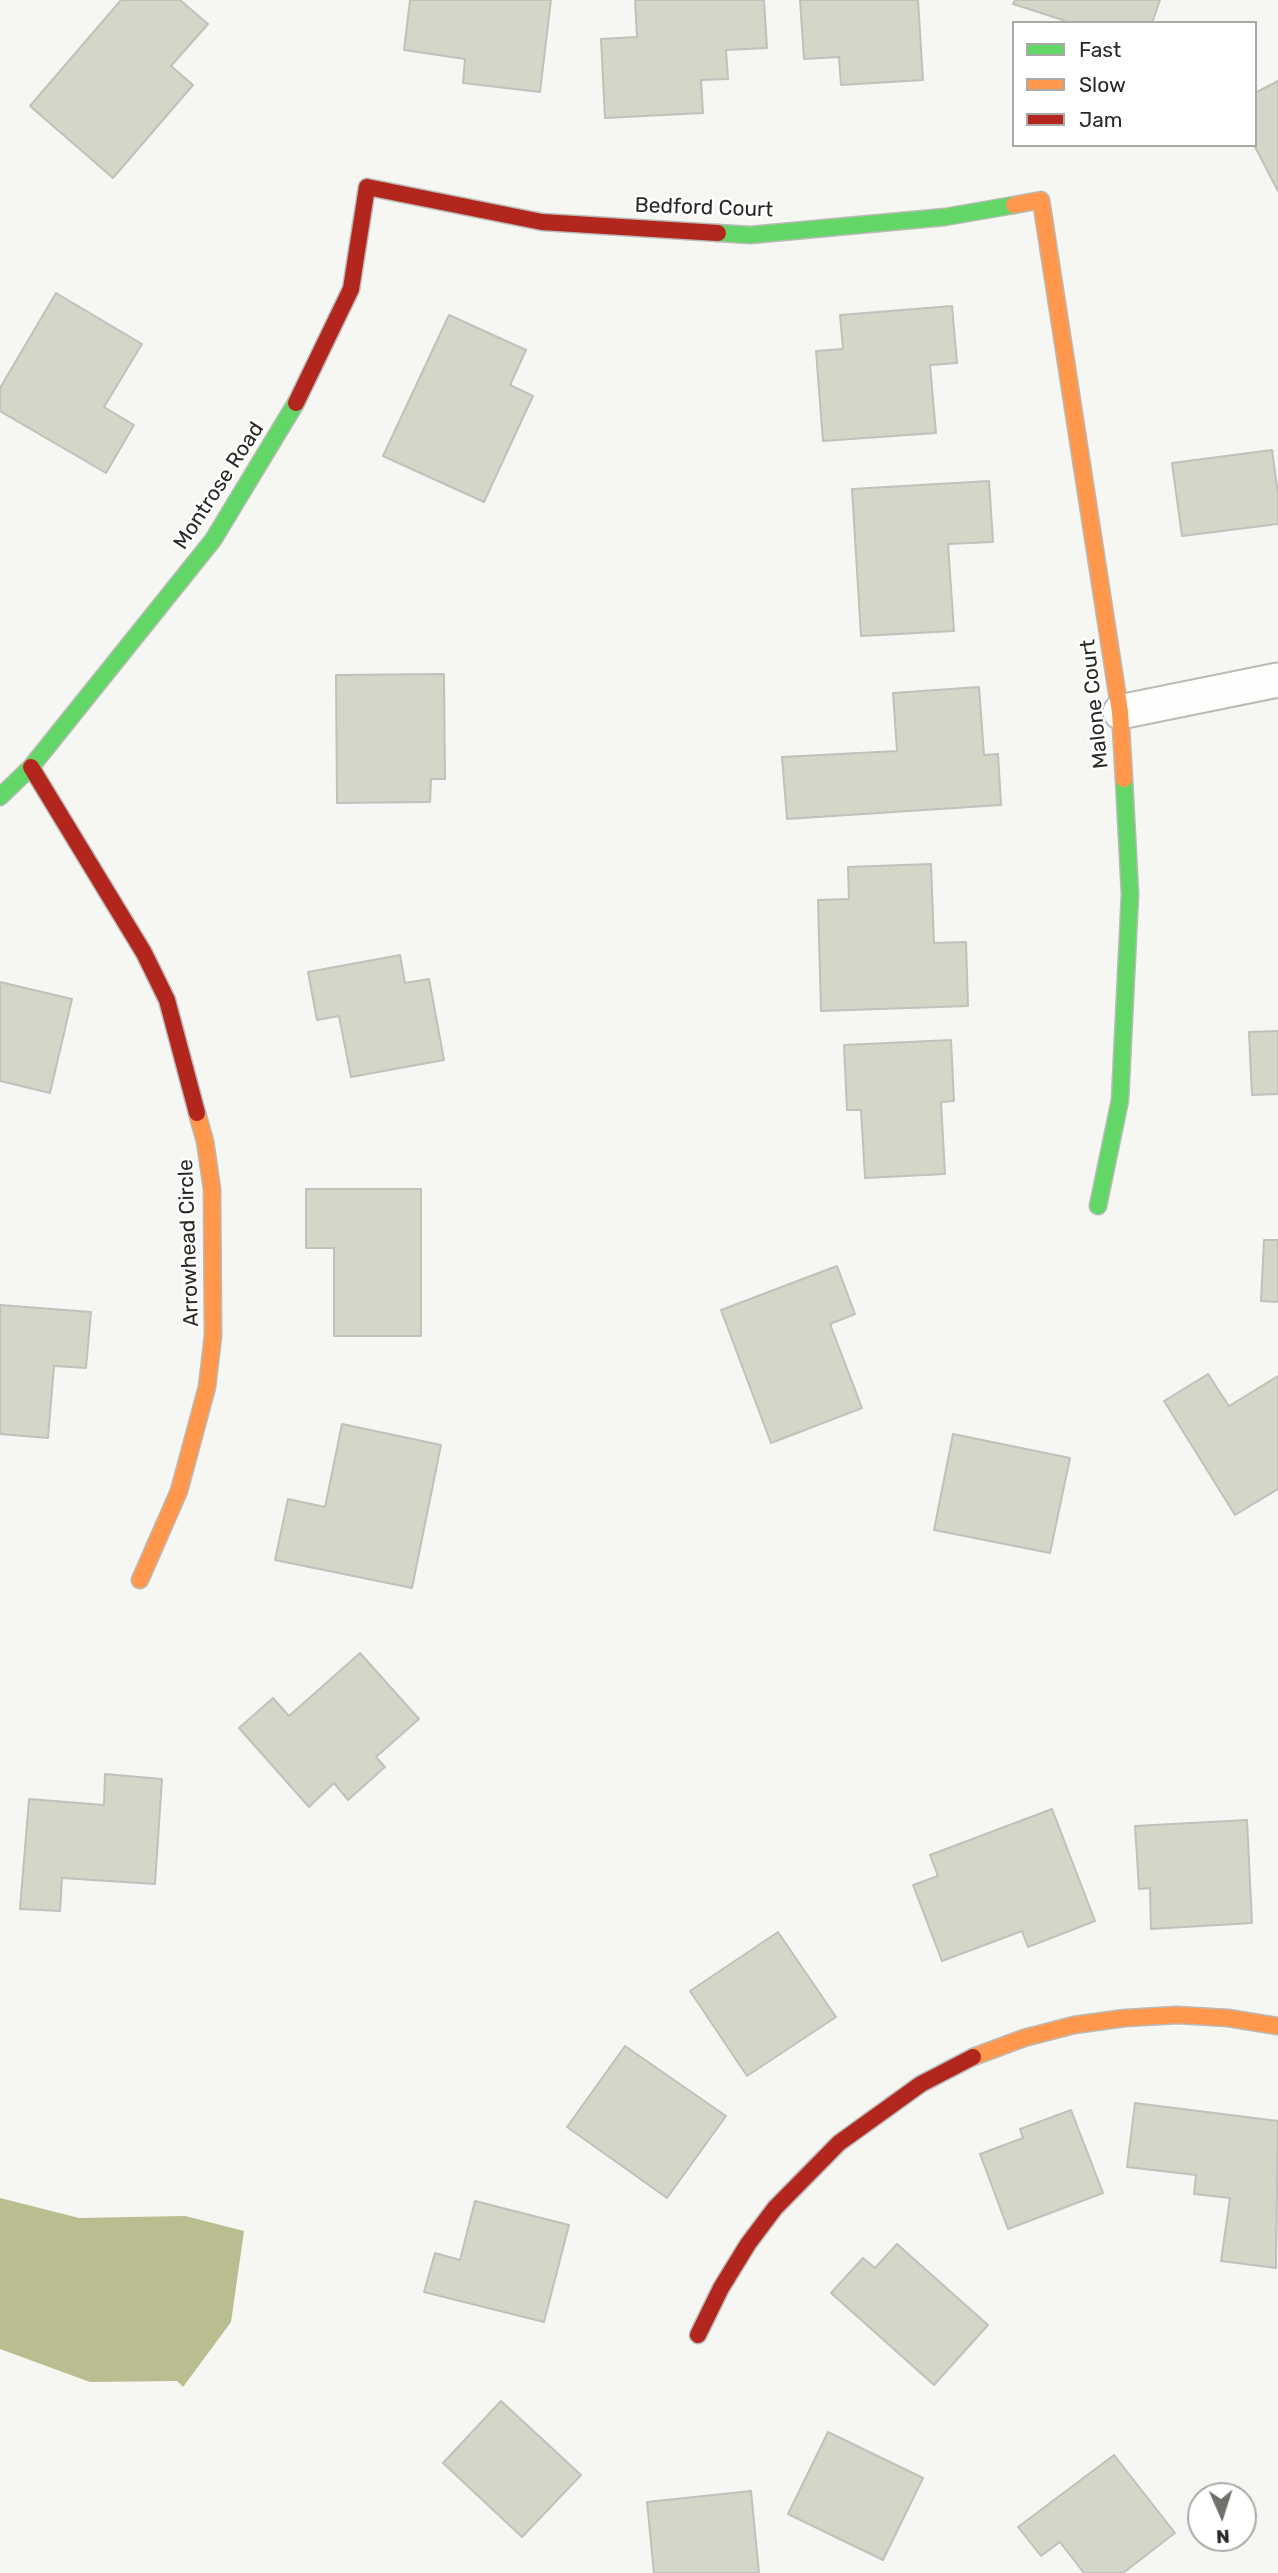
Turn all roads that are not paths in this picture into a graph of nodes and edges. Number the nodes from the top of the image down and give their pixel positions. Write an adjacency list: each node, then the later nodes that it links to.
1 (367, 187): 2 (street, Bedford Court); 5 (street, Montrose Road)
2 (1041, 200): 4 (street, Malone Court)
3 (1278, 680): 4 (street)
4 (1120, 712): 7 (street, Malone Court)
5 (31, 767): 6 (street, Montrose Road); 8 (street, Arrowhead Circle)
6 (0, 797)
7 (1098, 1206)
8 (140, 1580)
9 (1278, 2026): 10 (street)
10 (698, 2335)

